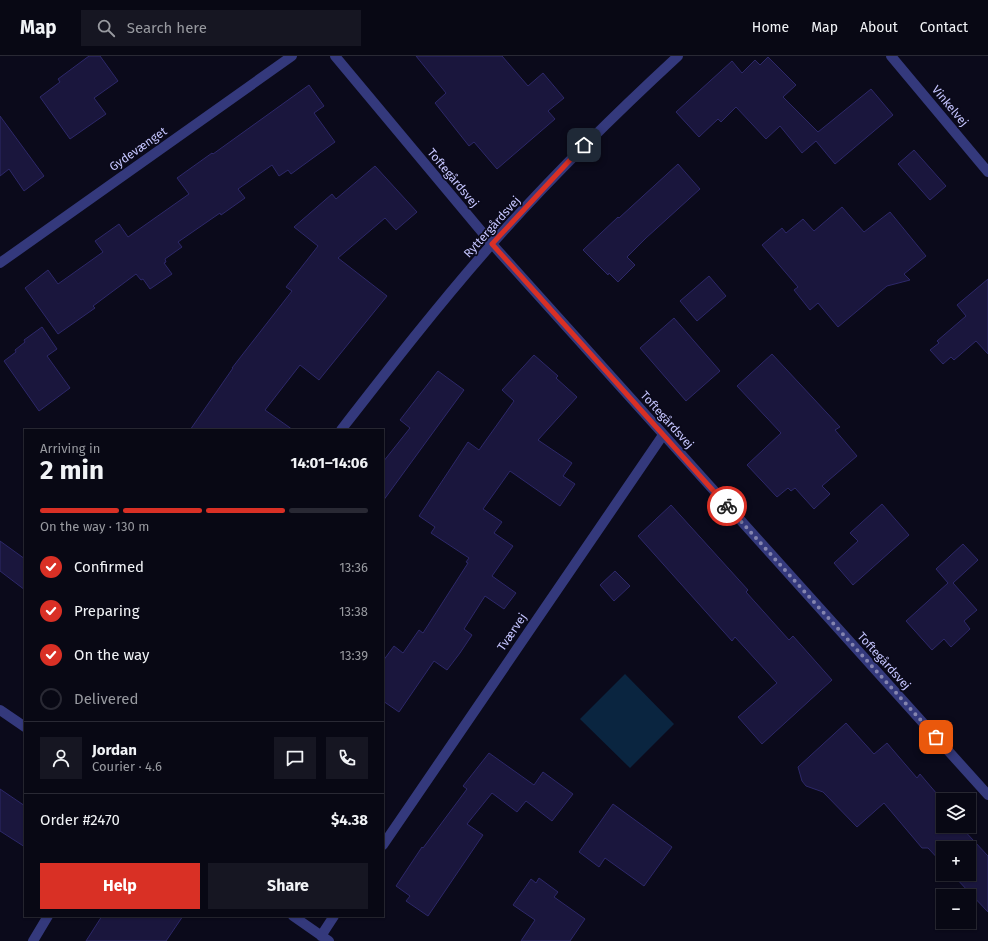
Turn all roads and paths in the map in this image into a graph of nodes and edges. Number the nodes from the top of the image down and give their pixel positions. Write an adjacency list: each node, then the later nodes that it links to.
1 (292, 56): 7 (street, Gydevænget)
2 (335, 56): 6 (street, Toftegårdsvej)
3 (678, 56): 6 (street, Ryttergårdsvej)
4 (892, 56): 5 (street, Vinkelvej)
5 (988, 172)
6 (492, 244): 8 (street, Ryttergårdsvej); 9 (street, Toftegårdsvej)
7 (0, 263)
8 (342, 429)
9 (663, 435): 12 (street, Toftegårdsvej); 13 (street, Tværvej)
10 (0, 710): 11 (street)
11 (24, 726)
12 (988, 796)
13 (384, 844)
14 (47, 917): 18 (street)
15 (294, 917): 17 (street)
16 (334, 917): 17 (street)
17 (325, 938)
18 (33, 941)

